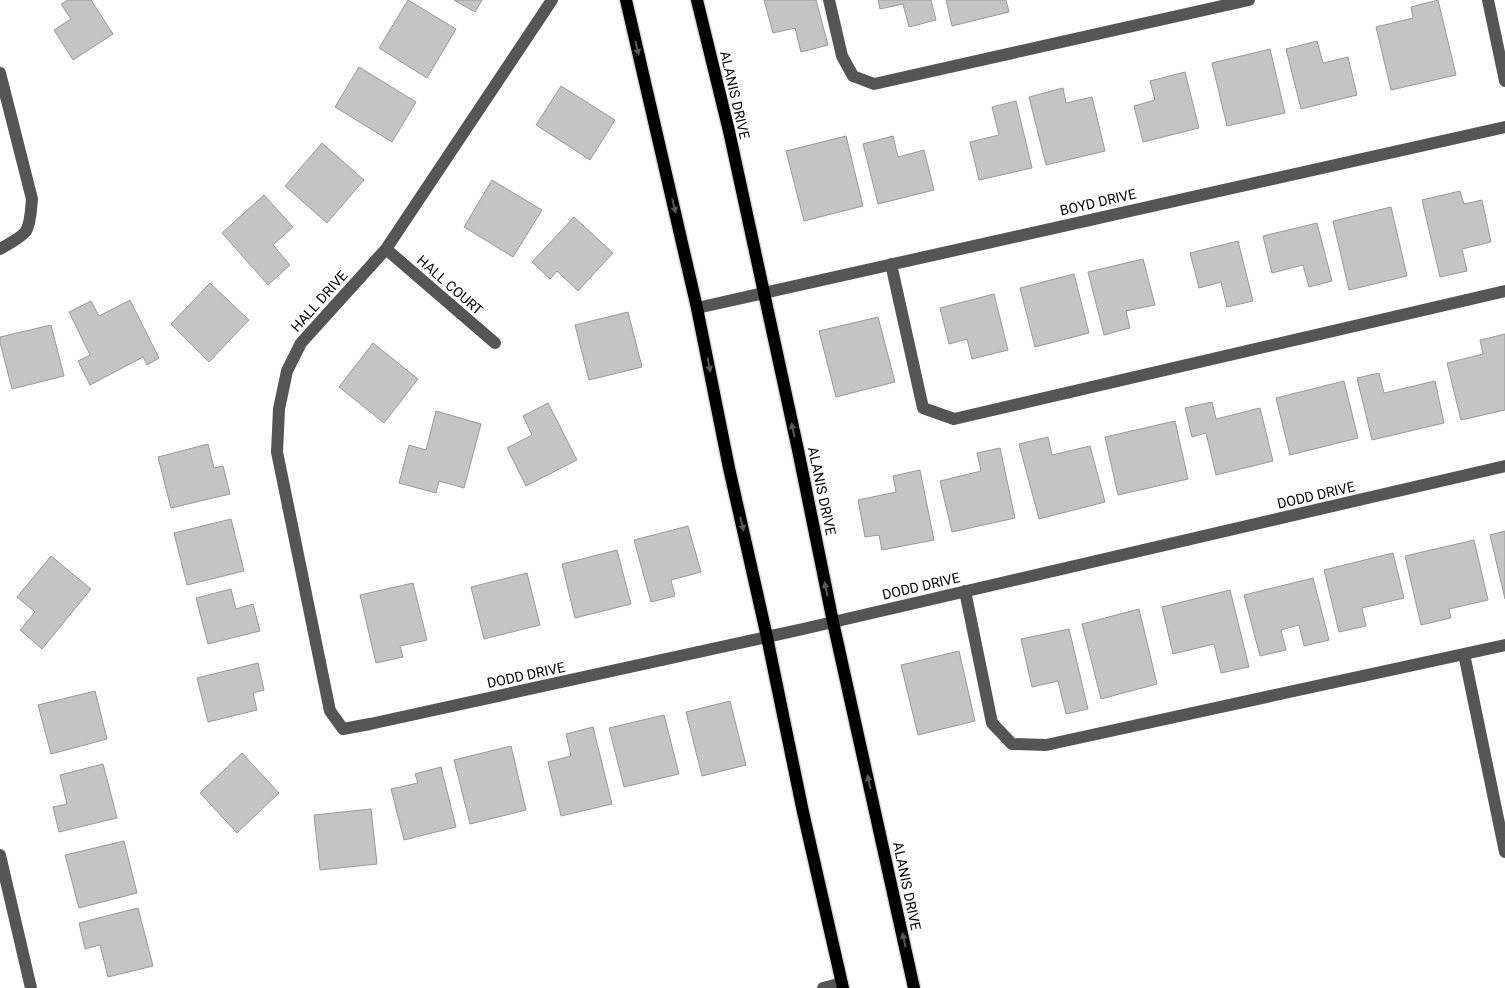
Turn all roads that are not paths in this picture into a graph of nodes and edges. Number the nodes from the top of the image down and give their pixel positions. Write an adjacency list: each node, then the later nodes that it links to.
1 (552, 0): 11 (street, HALL DRIVE)
2 (626, 0): 15 (main road, one-way to 15)
3 (697, 0): 14 (main road, ALANIS DRIVE)
4 (829, 0): 5 (street)
5 (1249, 0)
6 (1488, 0): 8 (street)
7 (0, 73): 10 (street)
8 (1505, 81)
9 (1505, 127): 12 (street, BOYD DRIVE)
10 (0, 249)
11 (386, 249): 16 (street, HALL COURT); 23 (street, HALL DRIVE)
12 (890, 264): 13 (street); 14 (street, BOYD DRIVE)
13 (1505, 291)
14 (764, 292): 15 (street, BOYD DRIVE); 19 (main road, ALANIS DRIVE, one-way to 14)
15 (697, 308): 20 (main road, one-way to 20)
16 (494, 343)
17 (1505, 466): 18 (street, DODD DRIVE)
18 (965, 591): 19 (street, DODD DRIVE); 22 (street)
19 (833, 622): 20 (street, DODD DRIVE); 29 (main road, ALANIS DRIVE, one-way to 19)
20 (767, 637): 23 (street, DODD DRIVE); 26 (main road)
21 (1505, 644): 22 (street)
22 (1464, 654): 24 (street)
23 (343, 729)
24 (1505, 852)
25 (0, 855): 27 (street)
26 (843, 985): 28 (street)
27 (31, 988)
28 (823, 988)
29 (914, 988)

